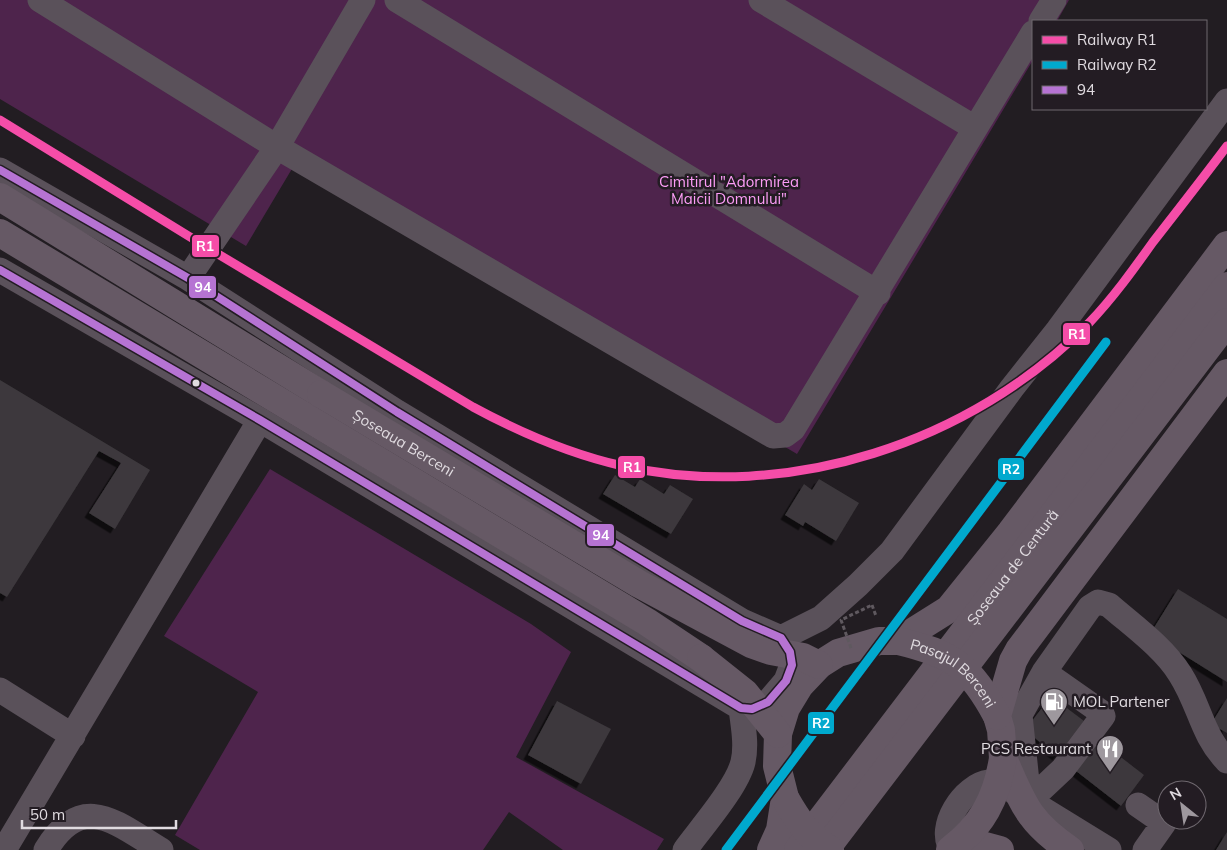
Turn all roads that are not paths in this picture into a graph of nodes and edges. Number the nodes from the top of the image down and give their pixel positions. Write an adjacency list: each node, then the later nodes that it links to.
1 (40, 0): 10 (street)
2 (363, 0): 10 (street)
3 (397, 0): 18 (street)
4 (762, 0): 9 (street)
5 (1054, 0): 6 (street)
6 (1041, 20)
7 (1032, 35): 9 (street)
8 (1227, 101): 23 (street)
9 (975, 128): 18 (street)
10 (277, 147): 16 (street); 18 (street)
11 (0, 170): 16 (street)
12 (0, 197): 21 (main road, Șoseaua Berceni)
13 (0, 233): 21 (main road, Șoseaua Berceni)
14 (1227, 245): 24 (main road)
15 (0, 270): 22 (street)
16 (188, 278): 23 (street)
17 (1227, 286): 43 (main road, Șoseaua de Centură)
18 (878, 293)
19 (1227, 322): 44 (main road, Șoseaua de Centură)
20 (1227, 373): 29 (main road)
21 (314, 405): 25 (main road, Șoseaua Berceni, bridge); 30 (main road, Șoseaua Berceni, bridge)
22 (260, 420): 28 (street); 31 (street)
23 (781, 638): 28 (street)
24 (898, 641): 25 (main road, Pasajul Berceni); 29 (main road, Pasajul Berceni, bridge)
25 (819, 666): 30 (main road, Pasajul Berceni)
26 (1044, 672): 33 (street); 35 (street); 35 (street)
27 (0, 690): 31 (street)
28 (741, 708): 41 (street)
29 (997, 716): 32 (main road, Pasajul Berceni)
30 (778, 734): 34 (main road, Pasajul Berceni)
31 (73, 736): 38 (street)
32 (1003, 758): 37 (main road, Pasajul Berceni, bridge); 47 (main road, bridge)
33 (1227, 761)
34 (785, 798): 42 (main road); 45 (main road, Pasajul Berceni, bridge)
35 (1029, 801): 37 (street); 48 (street)
36 (1138, 805): 49 (street)
37 (955, 847): 46 (main road)
38 (4, 850)
39 (46, 850): 40 (street)
40 (161, 850)
41 (685, 850)
42 (771, 850)
43 (798, 850)
44 (825, 850)
45 (830, 850)
46 (1000, 850)
47 (1070, 850)
48 (1109, 850)
49 (1145, 850)

